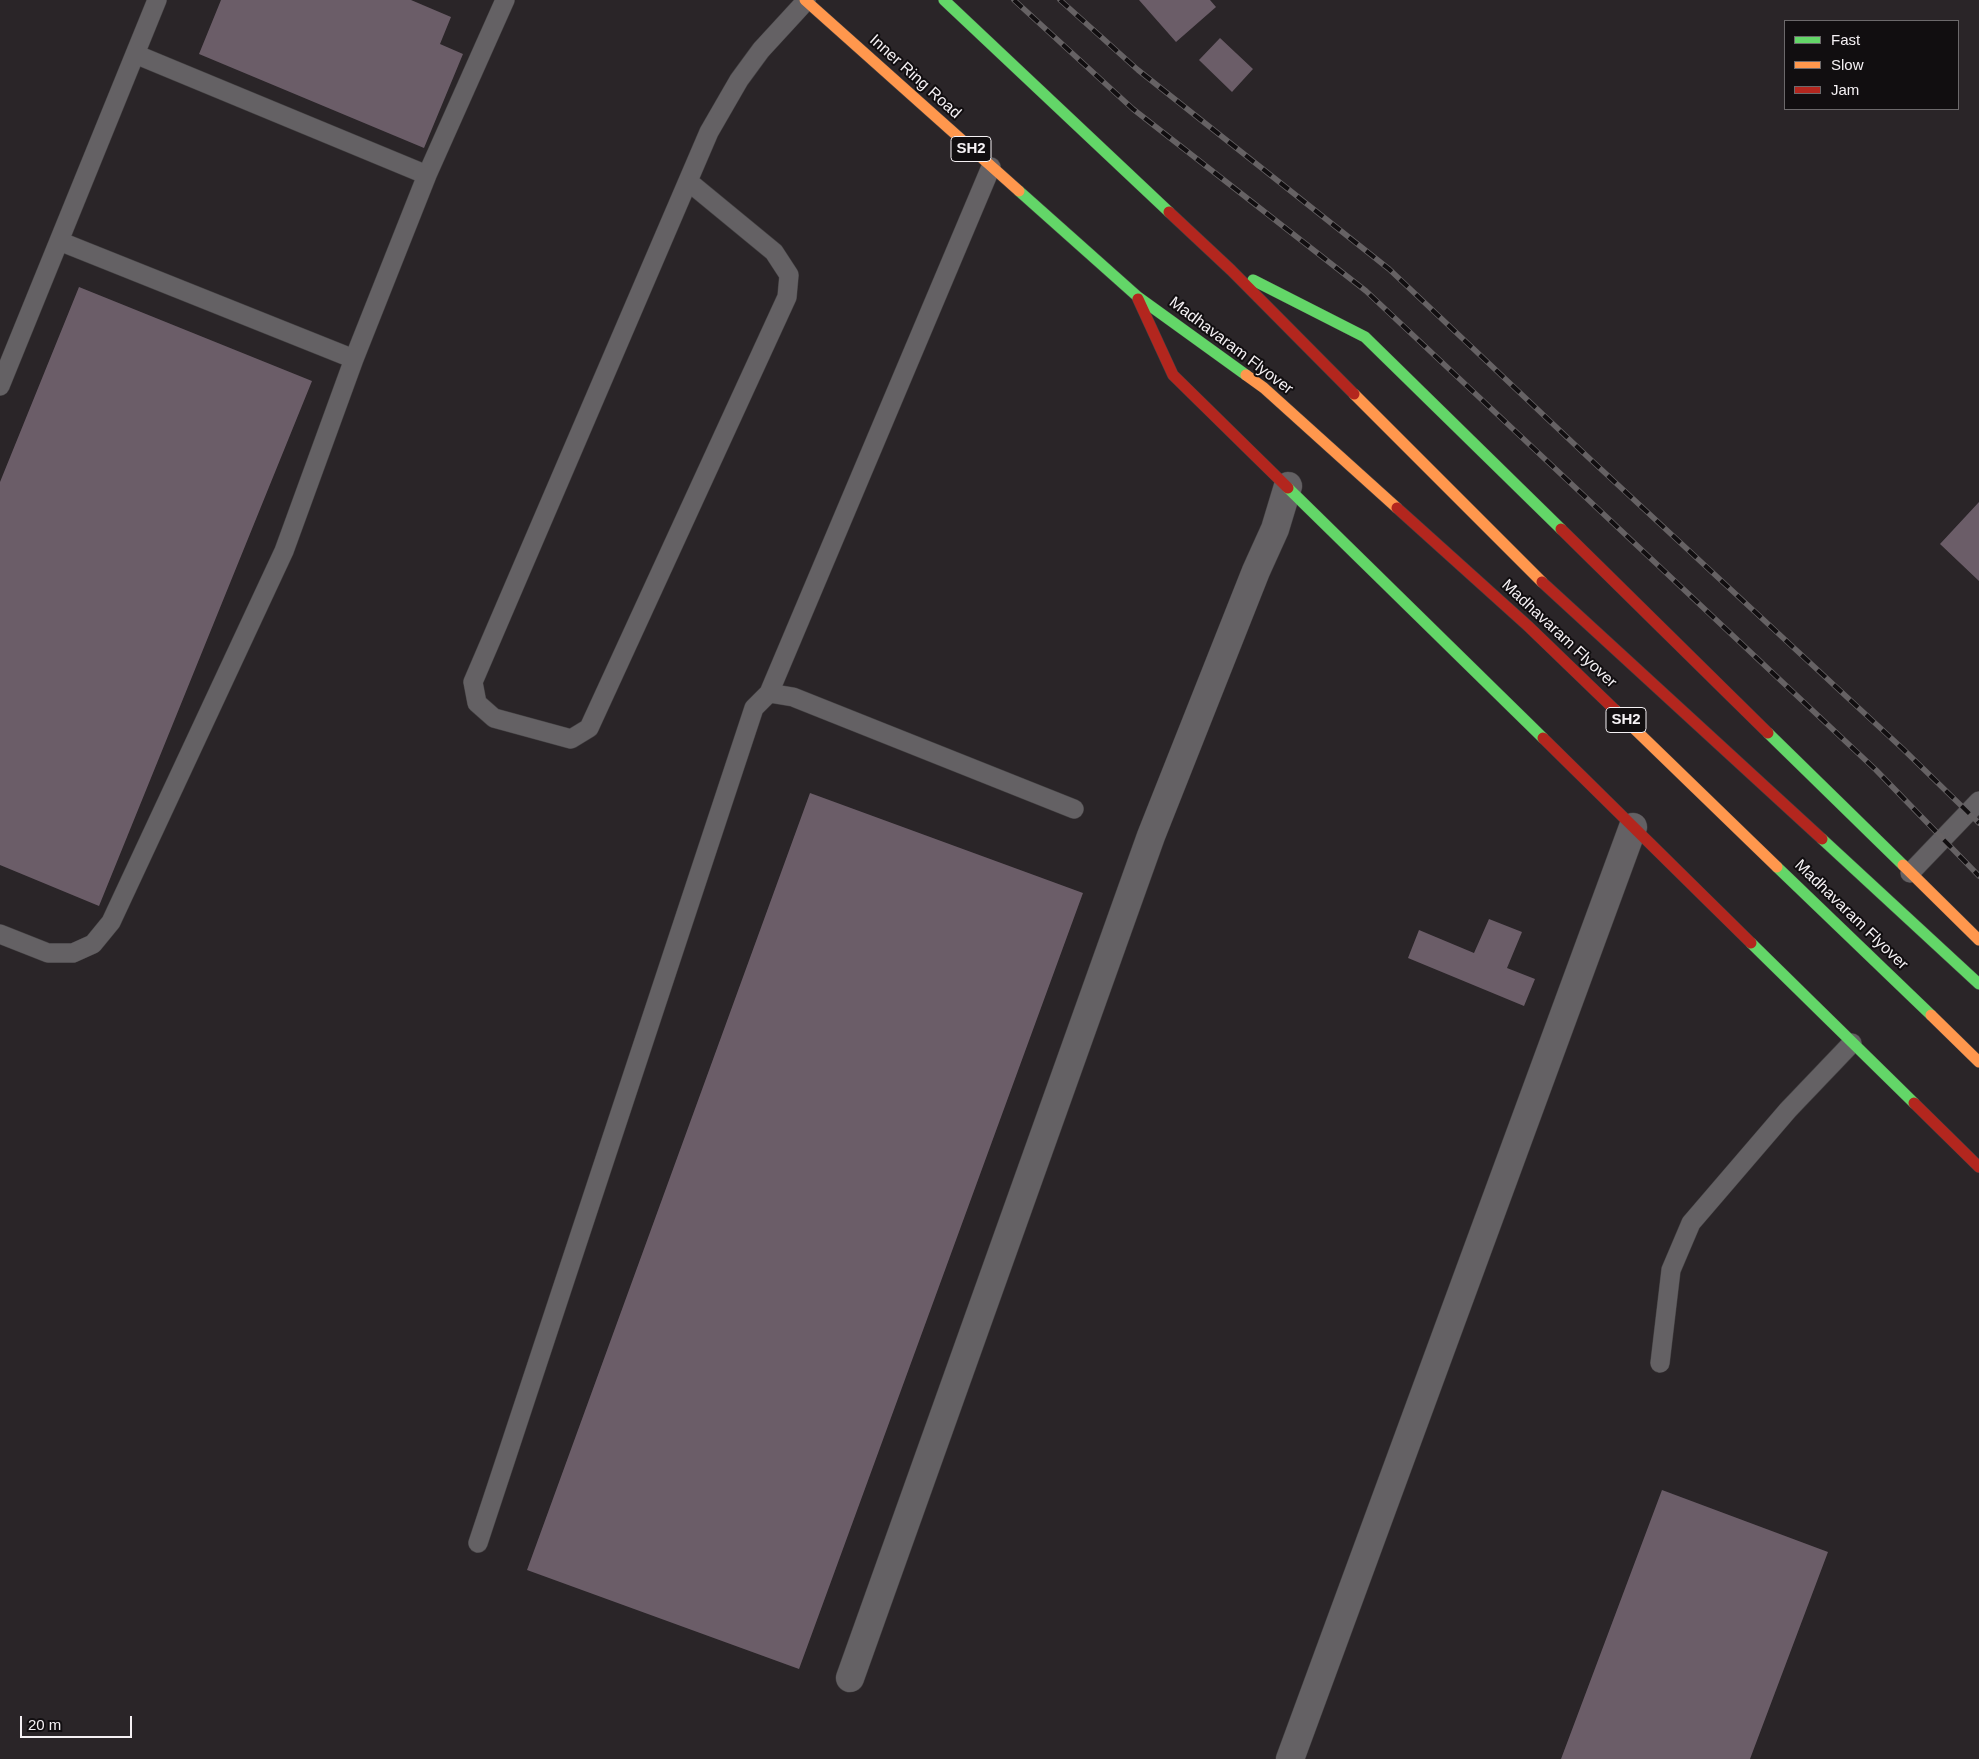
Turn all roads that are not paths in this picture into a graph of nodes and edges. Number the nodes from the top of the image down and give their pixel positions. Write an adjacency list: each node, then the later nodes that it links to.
1 (157, 0): 5 (lane)
2 (505, 0): 7 (lane)
3 (944, 0): 10 (main road, SH2)
4 (806, 1): 6 (main road, Inner Ring Road / SH2); 8 (lane)
5 (135, 54): 7 (lane); 9 (lane)
6 (991, 167): 11 (main road, Inner Ring Road / SH2); 15 (lane)
7 (427, 176): 12 (lane)
8 (689, 182): 8 (lane)
9 (60, 241): 12 (lane); 13 (lane)
10 (1231, 270): 19 (main road); 22 (main road, Madhavaram Flyover / SH2)
11 (1138, 297): 14 (main road); 24 (main road, Madhavaram Flyover / SH2)
12 (354, 359): 20 (lane)
13 (0, 386)
14 (1288, 486): 18 (main road); 28 (street)
15 (768, 693): 17 (lane); 27 (lane)
16 (1979, 801): 19 (lane)
17 (1074, 809)
18 (1633, 828): 23 (main road); 29 (street)
19 (1910, 873): 21 (main road)
20 (0, 934)
21 (1979, 940)
22 (1979, 984)
23 (1852, 1043): 25 (main road); 26 (lane)
24 (1979, 1062)
25 (1979, 1167)
26 (1660, 1363)
27 (478, 1543)
28 (850, 1678)
29 (1290, 1759)

